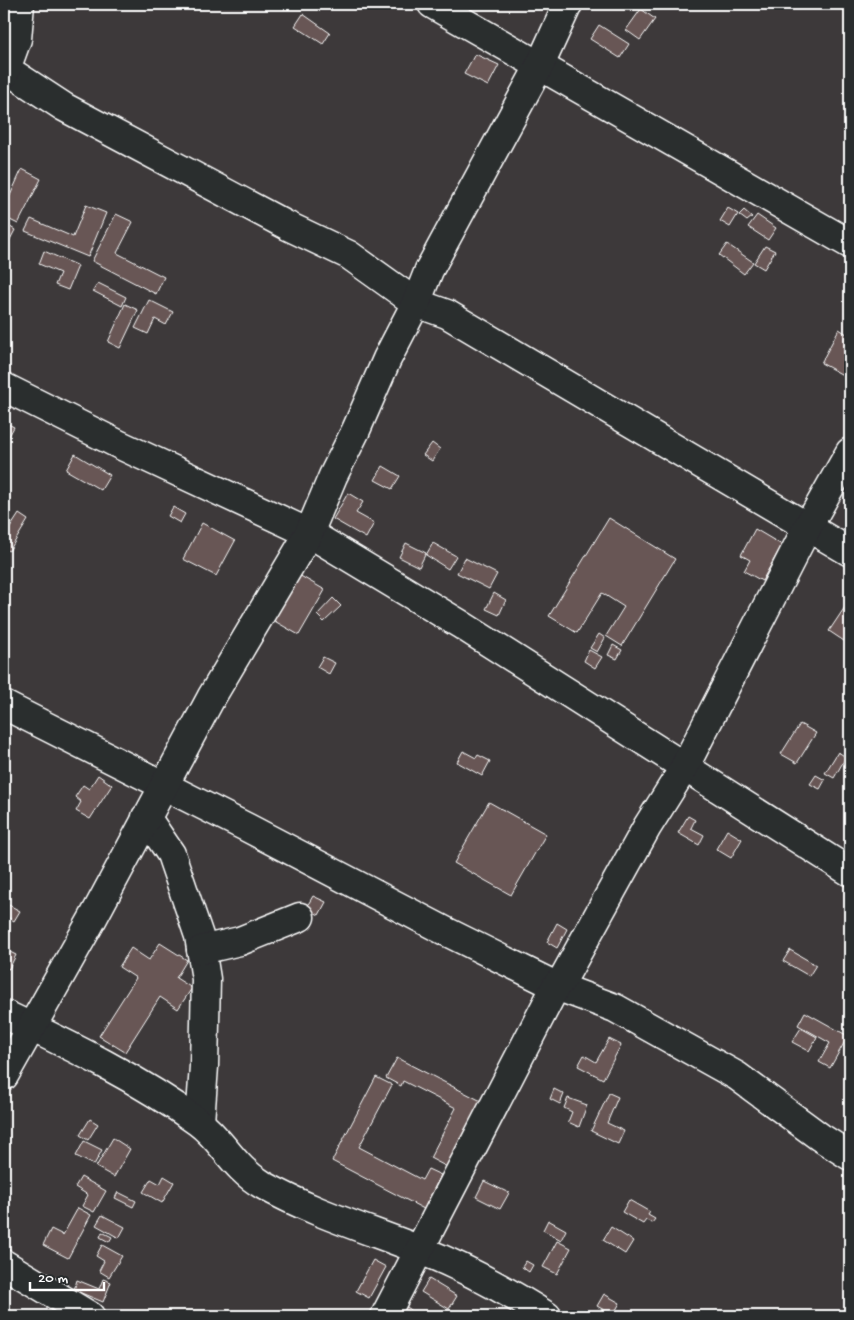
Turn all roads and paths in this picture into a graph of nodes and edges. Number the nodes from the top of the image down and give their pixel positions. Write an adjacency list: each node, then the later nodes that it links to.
1 (20, 4): 5 (street)
2 (432, 4): 4 (street)
3 (568, 4): 4 (street)
4 (540, 65): 6 (street); 7 (street)
5 (5, 72): 7 (street)
6 (850, 244)
7 (416, 303): 10 (street); 11 (street)
8 (4, 387): 11 (street)
9 (850, 452): 10 (street)
10 (808, 526): 12 (street); 14 (street)
11 (309, 533): 14 (street); 15 (street)
12 (850, 552)
13 (4, 705): 15 (street)
14 (684, 768): 17 (street); 20 (street)
15 (163, 784): 16 (street); 20 (street)
16 (146, 817): 19 (street); 22 (street)
17 (850, 872)
18 (300, 917): 19 (street)
19 (201, 950): 24 (street)
20 (556, 986): 25 (street); 26 (street)
21 (4, 1014): 22 (street)
22 (32, 1027): 23 (street); 24 (street)
23 (4, 1076)
24 (200, 1122): 26 (street)
25 (850, 1156)
26 (421, 1250): 29 (street); 30 (street)
27 (4, 1264): 28 (street)
28 (90, 1316)
29 (386, 1316)
30 (547, 1316)

